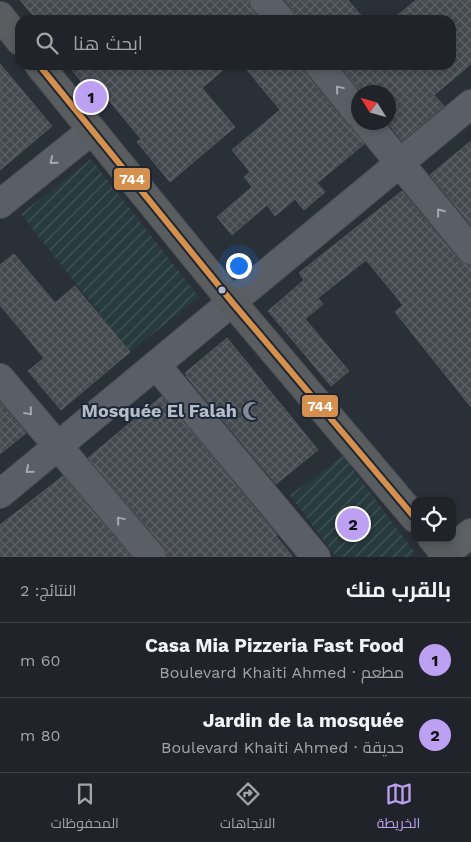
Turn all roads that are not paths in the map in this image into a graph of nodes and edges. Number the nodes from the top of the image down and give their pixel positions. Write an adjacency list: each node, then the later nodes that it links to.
1 (264, 0): 2 (street)
2 (277, 15)
3 (0, 16): 4 (highway)
4 (15, 35)
5 (43, 70): 9 (highway)
6 (322, 70): 8 (street, one-way to 6)
7 (471, 104): 11 (street)
8 (351, 105)
9 (91, 130): 12 (street, one-way to 12); 14 (highway)
10 (373, 130): 11 (street)
11 (400, 163): 13 (street, one-way to 11); 14 (street)
12 (0, 204)
13 (471, 250)
14 (232, 302): 15 (street); 19 (highway)
15 (156, 365): 17 (street); 23 (street)
16 (0, 378): 17 (street, one-way to 17)
17 (57, 446): 18 (street, one-way to 18); 22 (street, one-way to 17)
18 (0, 494)
19 (411, 513)
20 (471, 533): 21 (main road)
21 (442, 552)
22 (152, 557)
23 (316, 557)

